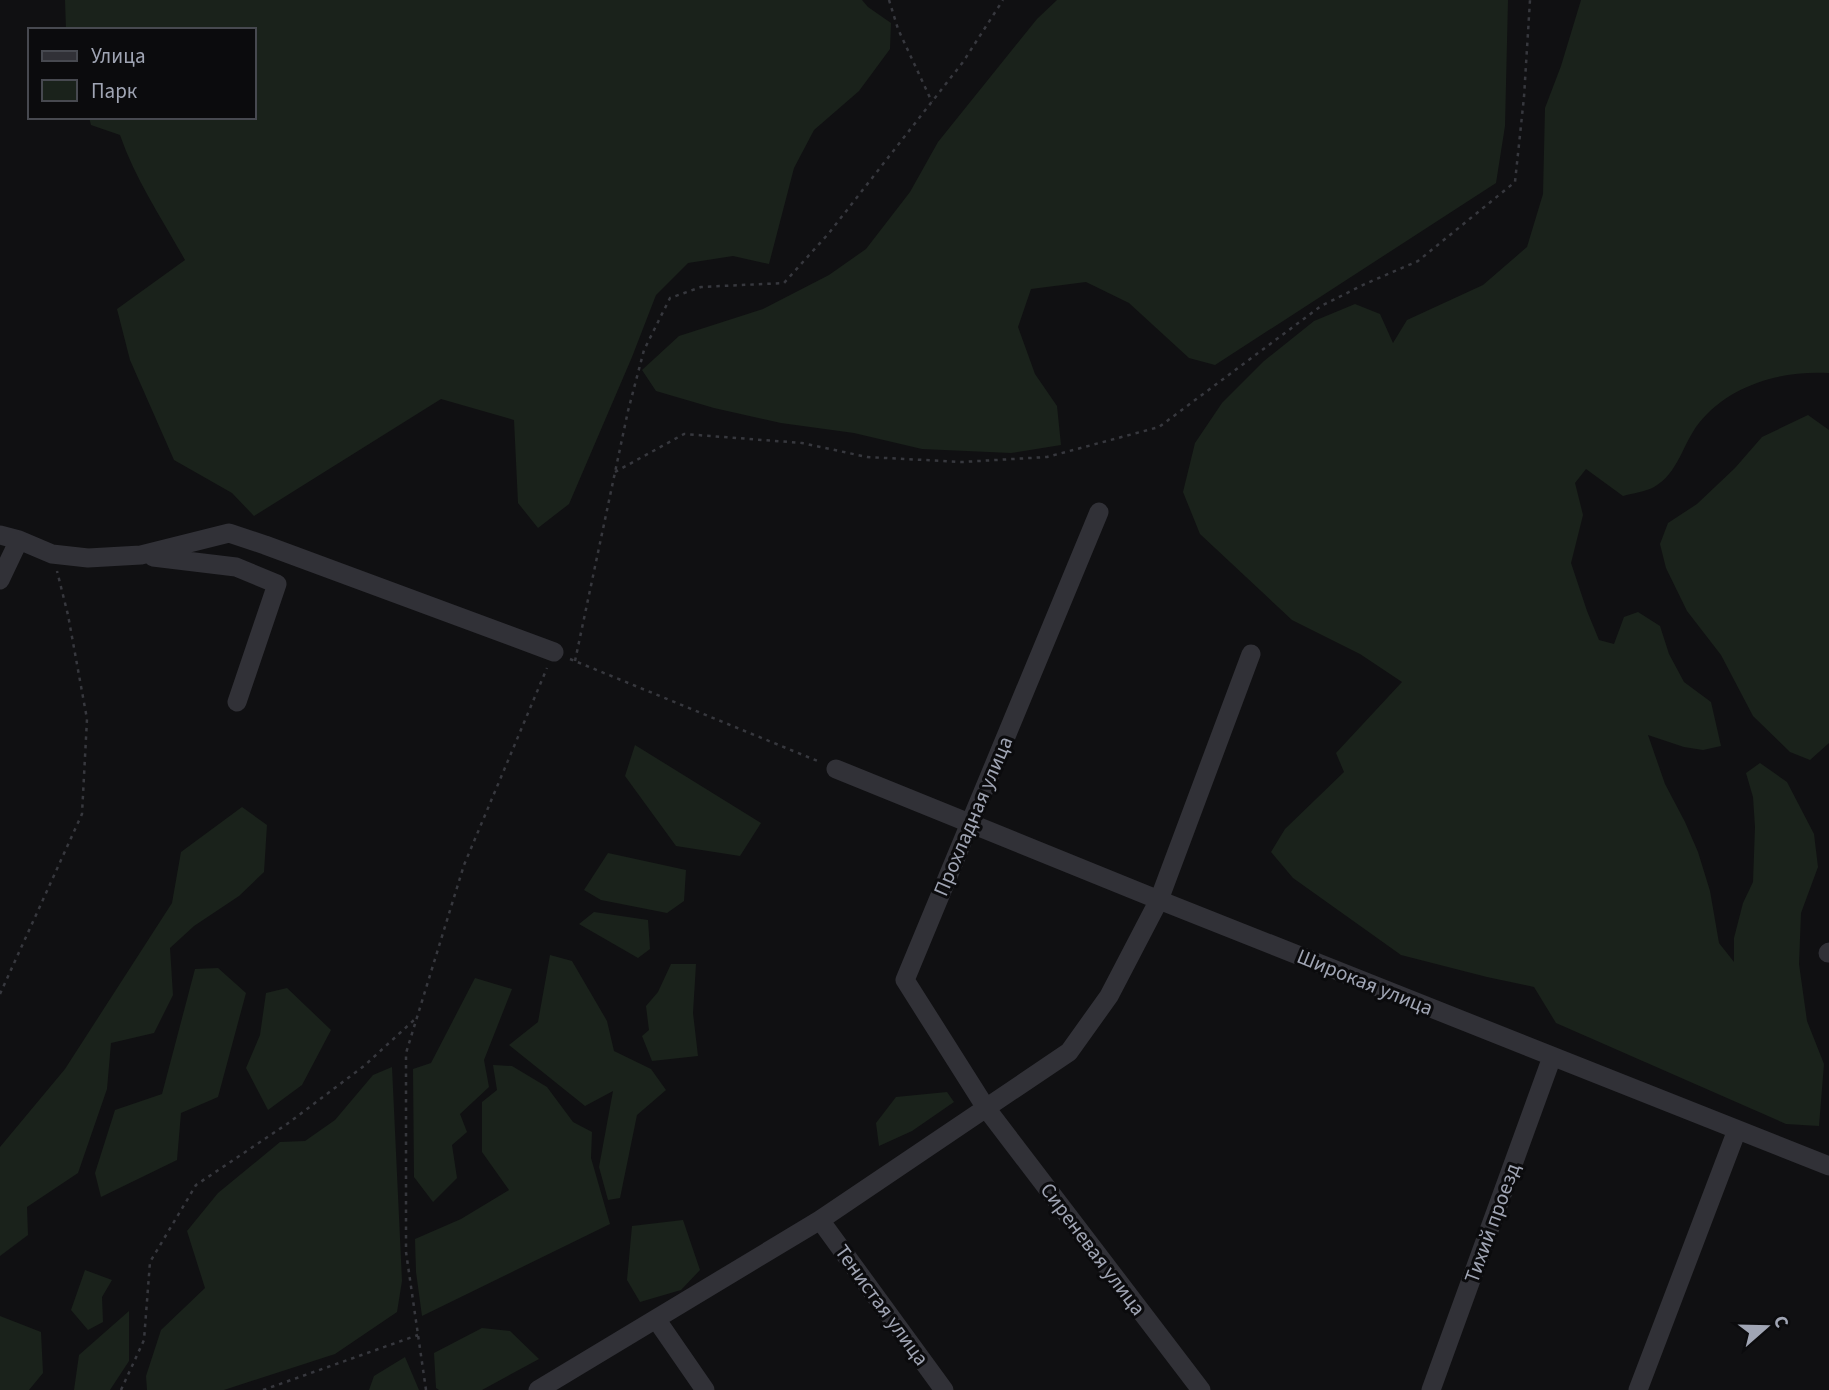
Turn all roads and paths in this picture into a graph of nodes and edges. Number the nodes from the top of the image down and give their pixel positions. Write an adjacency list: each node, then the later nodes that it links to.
1 (888, 0): 4 (path)
2 (1003, 0): 4 (path)
3 (1530, 0): 5 (path)
4 (932, 102): 5 (path)
5 (615, 472): 13 (path)
6 (1099, 512): 16 (street, Прохладная улица)
7 (9, 538): 8 (street); 10 (street)
8 (52, 554): 9 (street); 18 (path)
9 (141, 555): 11 (street); 14 (street)
10 (0, 580)
11 (554, 652): 13 (path); 19 (path)
12 (1251, 654): 17 (street)
13 (575, 661): 15 (path)
14 (237, 702)
15 (836, 769): 16 (street, Широкая улица)
16 (970, 824): 17 (street, Широкая улица); 21 (street, Прохладная улица)
17 (1158, 900): 20 (street, Широкая улица); 21 (street)
18 (0, 994)
19 (417, 1018): 26 (path); 27 (path)
20 (1552, 1057): 22 (street, Широкая улица); 34 (street, Тихий проезд)
21 (986, 1108): 24 (street); 33 (street, Сиреневая улица)
22 (1737, 1130): 23 (street, Широкая улица); 35 (street)
23 (1829, 1166)
24 (820, 1220): 25 (street); 32 (street, Тенистая улица)
25 (656, 1320): 30 (street); 31 (street)
26 (418, 1335): 28 (path); 29 (path)
27 (121, 1390)
28 (263, 1390)
29 (426, 1390)
30 (538, 1390)
31 (705, 1390)
32 (944, 1390)
33 (1201, 1390)
34 (1431, 1390)
35 (1638, 1390)

